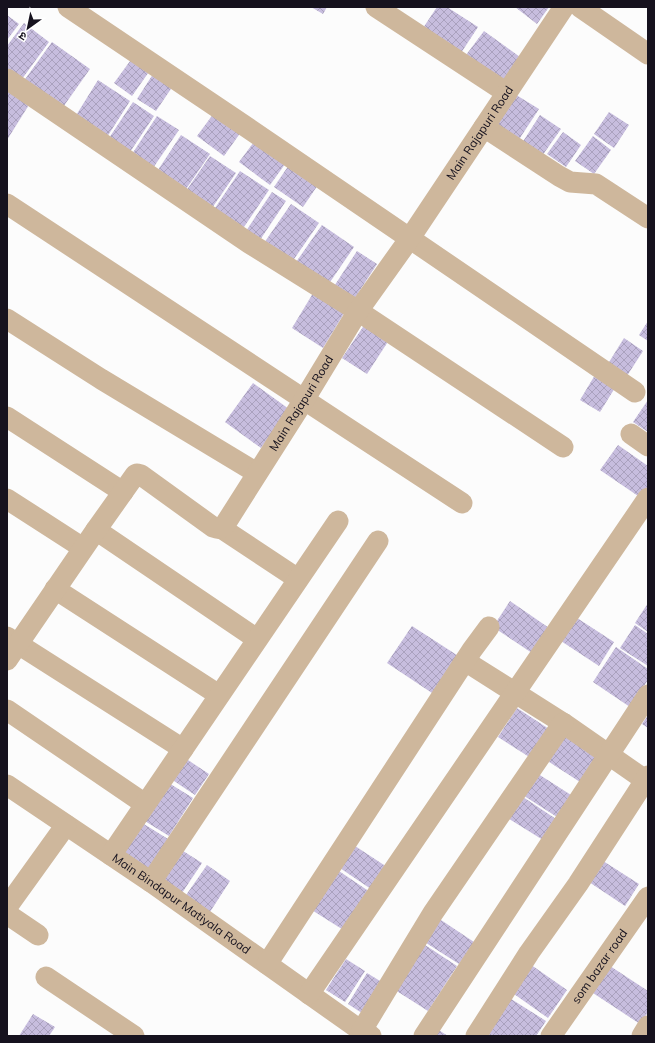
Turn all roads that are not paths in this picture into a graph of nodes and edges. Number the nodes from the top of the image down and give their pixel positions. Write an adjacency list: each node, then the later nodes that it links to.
1 (68, 7): 11 (street)
2 (376, 7): 7 (street)
3 (564, 7): 7 (street, Main Rajapuri Road)
4 (580, 7): 5 (street)
5 (648, 54)
6 (7, 79): 12 (street)
7 (507, 93): 8 (street, Main Rajapuri Road)
8 (484, 127): 10 (street); 11 (street, Main Rajapuri Road)
9 (7, 204): 15 (street)
10 (648, 218)
11 (410, 238): 12 (street, Main Rajapuri Road); 14 (street)
12 (358, 312): 15 (street, Main Rajapuri Road); 19 (street)
13 (7, 319): 20 (street)
14 (635, 392)
15 (304, 400): 20 (street, Main Rajapuri Road); 24 (street)
16 (7, 417): 21 (street)
17 (631, 434): 18 (street)
18 (648, 446)
19 (563, 447)
20 (257, 473): 26 (street, Main Rajapuri Road)
21 (123, 492): 26 (street); 27 (street)
22 (648, 498): 36 (street)
23 (7, 499): 29 (street)
24 (462, 503)
25 (338, 521): 30 (street)
26 (221, 528): 30 (street)
27 (96, 530): 29 (street); 33 (street)
28 (378, 540): 48 (street)
29 (83, 548): 31 (street)
30 (298, 579): 33 (street)
31 (55, 589): 34 (street); 37 (street)
32 (488, 627): 35 (street)
33 (257, 640): 37 (street)
34 (11, 647): 41 (street)
35 (465, 661): 36 (street); 53 (street)
36 (515, 692): 40 (street); 55 (street)
37 (219, 695): 41 (street)
38 (648, 695): 42 (street)
39 (7, 710): 45 (street)
40 (563, 723): 42 (street); 57 (street)
41 (183, 749): 45 (street)
42 (608, 755): 43 (street); 59 (street)
43 (647, 780): 60 (street)
44 (7, 785): 46 (street, Main Bindapur Matiyala Road)
45 (145, 804): 47 (street)
46 (66, 824): 47 (street, Main Bindapur Matiyala Road); 50 (street)
47 (110, 855): 48 (street, Main Bindapur Matiyala Road)
48 (151, 882): 53 (street, Main Bindapur Matiyala Road)
49 (648, 897): 61 (street, som bazar road)
50 (7, 907)
51 (7, 914): 52 (street)
52 (38, 935)
53 (267, 964): 55 (street, Main Bindapur Matiyala Road)
54 (46, 977): 58 (street)
55 (309, 994): 57 (street, Main Bindapur Matiyala Road)
56 (648, 1026): 62 (street)
57 (358, 1032)
58 (134, 1036)
59 (424, 1036)
60 (476, 1036)
61 (551, 1036)
62 (642, 1036)

